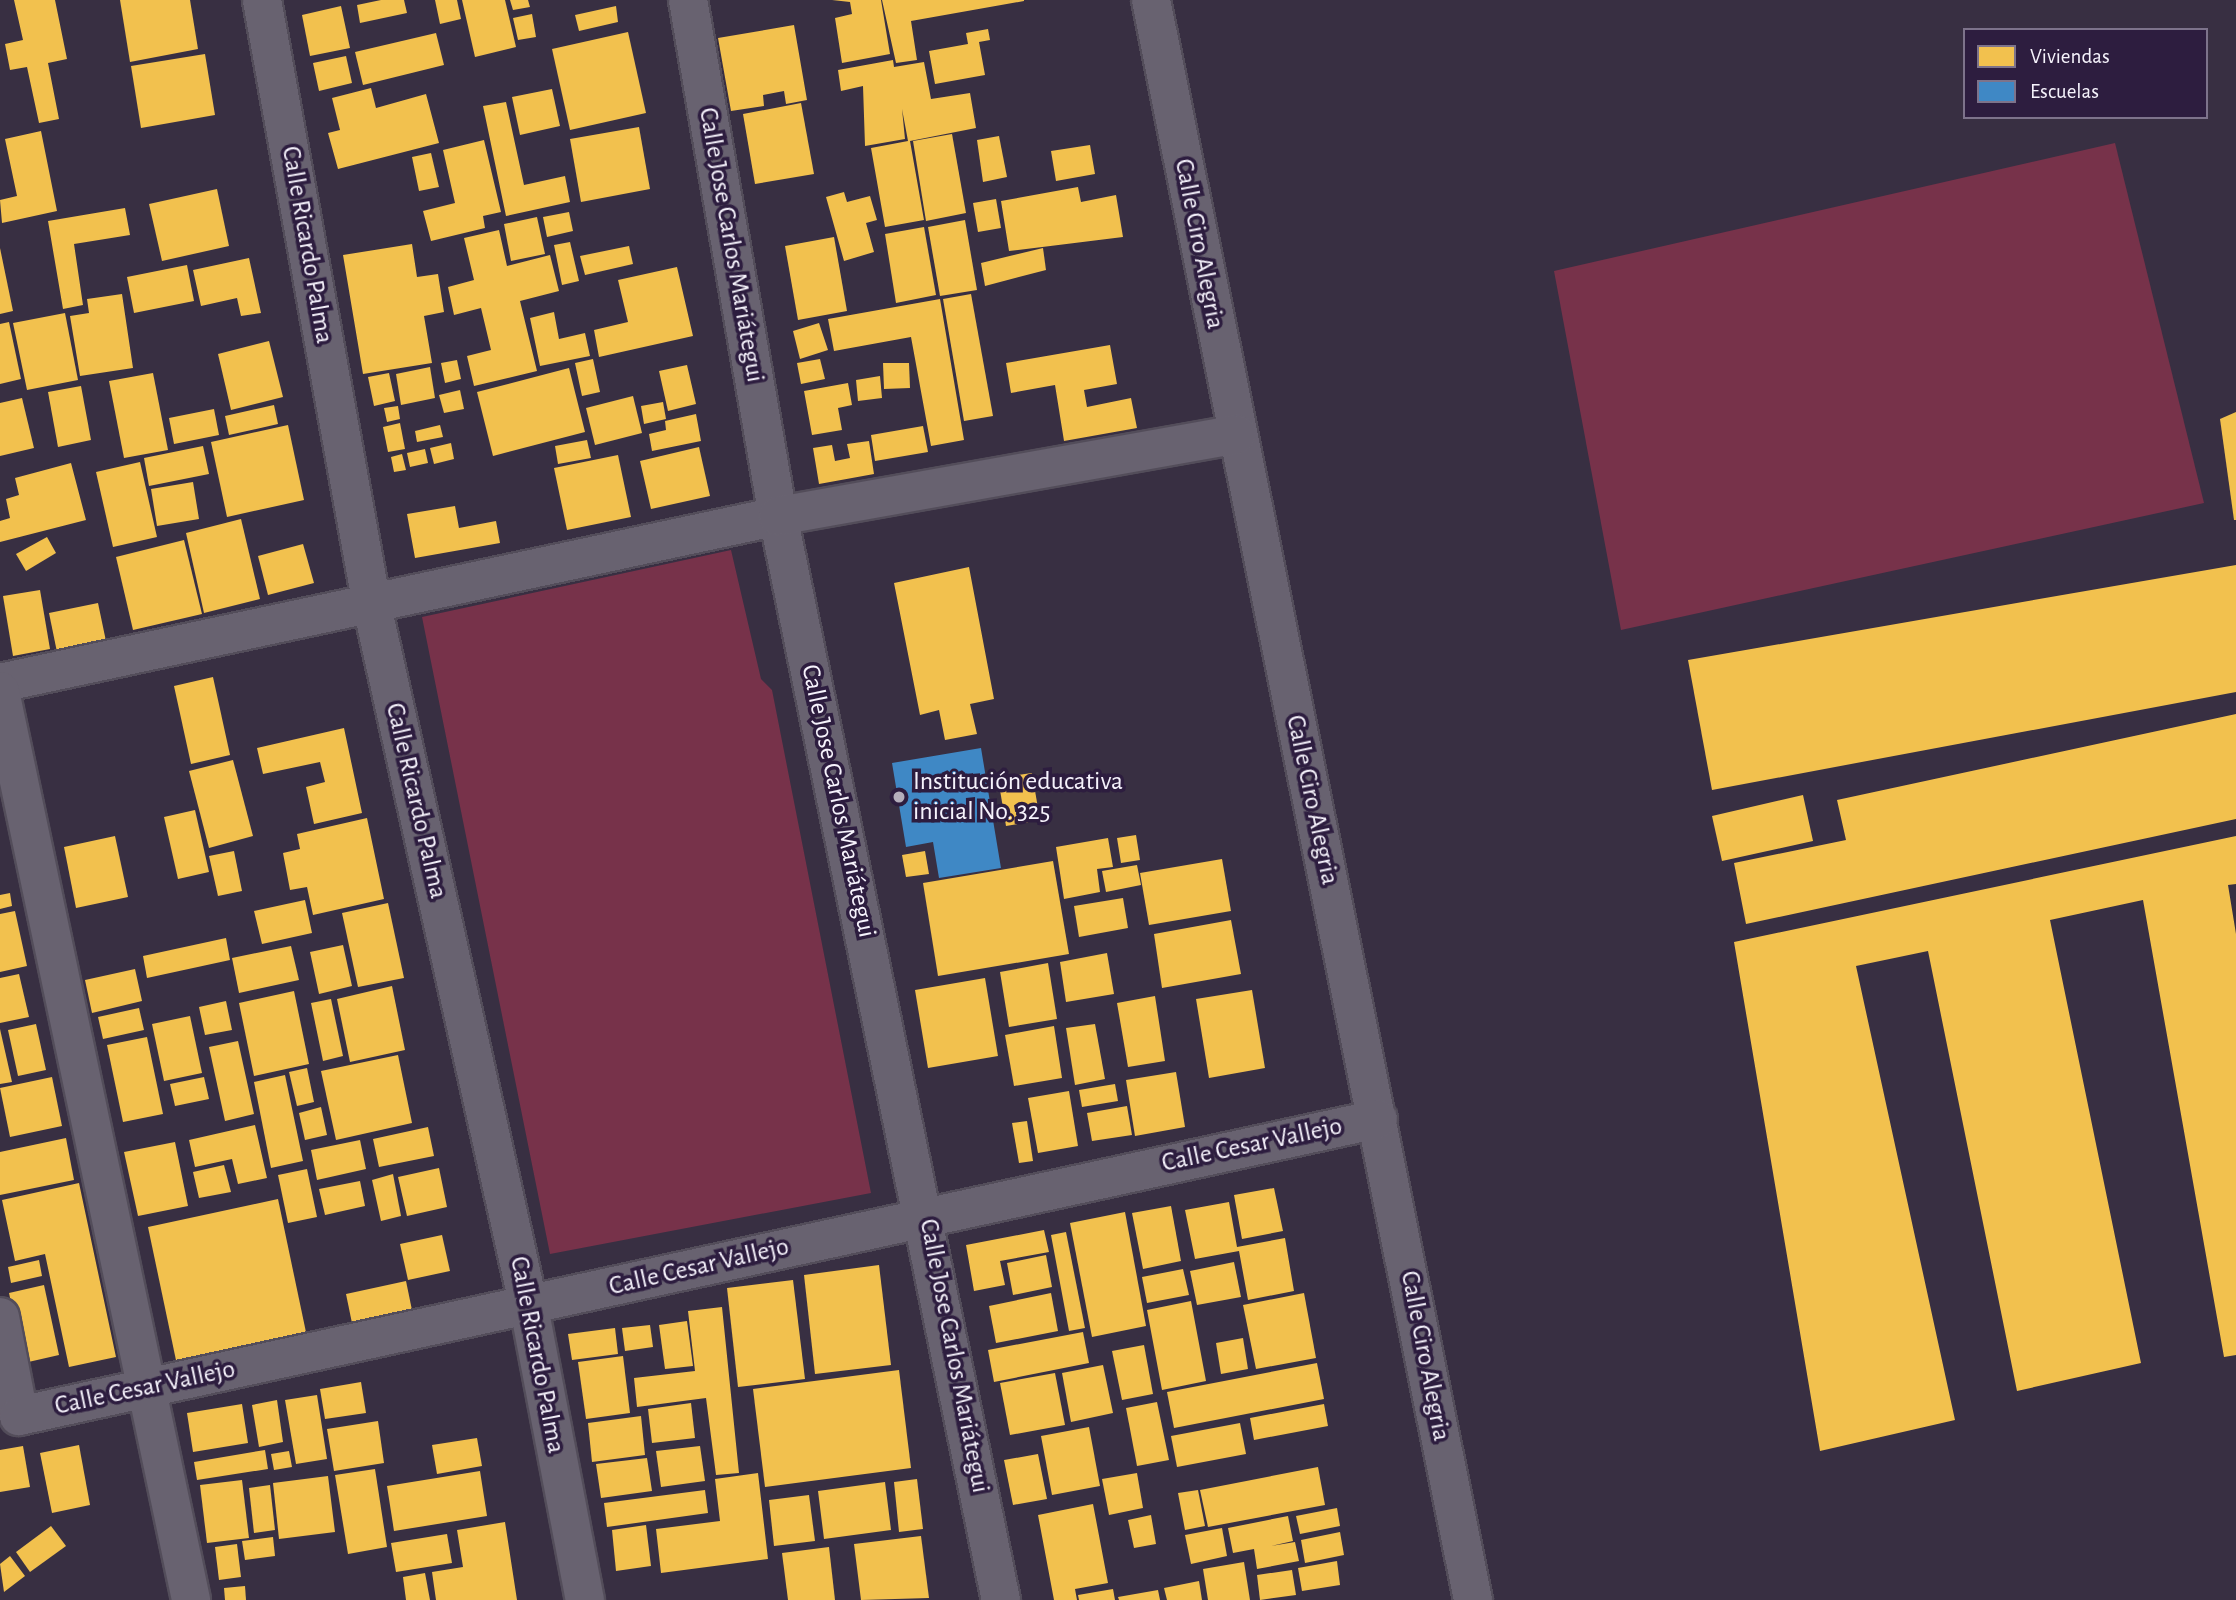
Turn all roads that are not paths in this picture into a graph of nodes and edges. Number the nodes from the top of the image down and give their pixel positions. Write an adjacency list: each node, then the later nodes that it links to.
1 (262, 0): 6 (street, Calle Ricardo Palma)
2 (688, 0): 5 (street, Calle Jose Carlos Mariátegui)
3 (1151, 0): 4 (street, Calle Ciro Alegria)
4 (1237, 434): 5 (street); 9 (street, Calle Ciro Alegria)
5 (778, 516): 6 (street); 10 (street, Calle Jose Carlos Mariátegui)
6 (372, 606): 7 (street); 11 (street, Calle Ricardo Palma)
7 (0, 683)
8 (0, 691): 13 (street)
9 (1378, 1119): 10 (street, Calle Cesar Vallejo); 17 (street, Calle Ciro Alegria)
10 (926, 1213): 11 (street, Calle Cesar Vallejo); 16 (street, Calle Jose Carlos Mariátegui)
11 (529, 1307): 13 (street, Calle Cesar Vallejo); 15 (street, Calle Ricardo Palma)
12 (0, 1317): 13 (street, Calle Cesar Vallejo)
13 (148, 1385): 14 (street)
14 (191, 1600)
15 (585, 1600)
16 (1002, 1600)
17 (1473, 1600)

